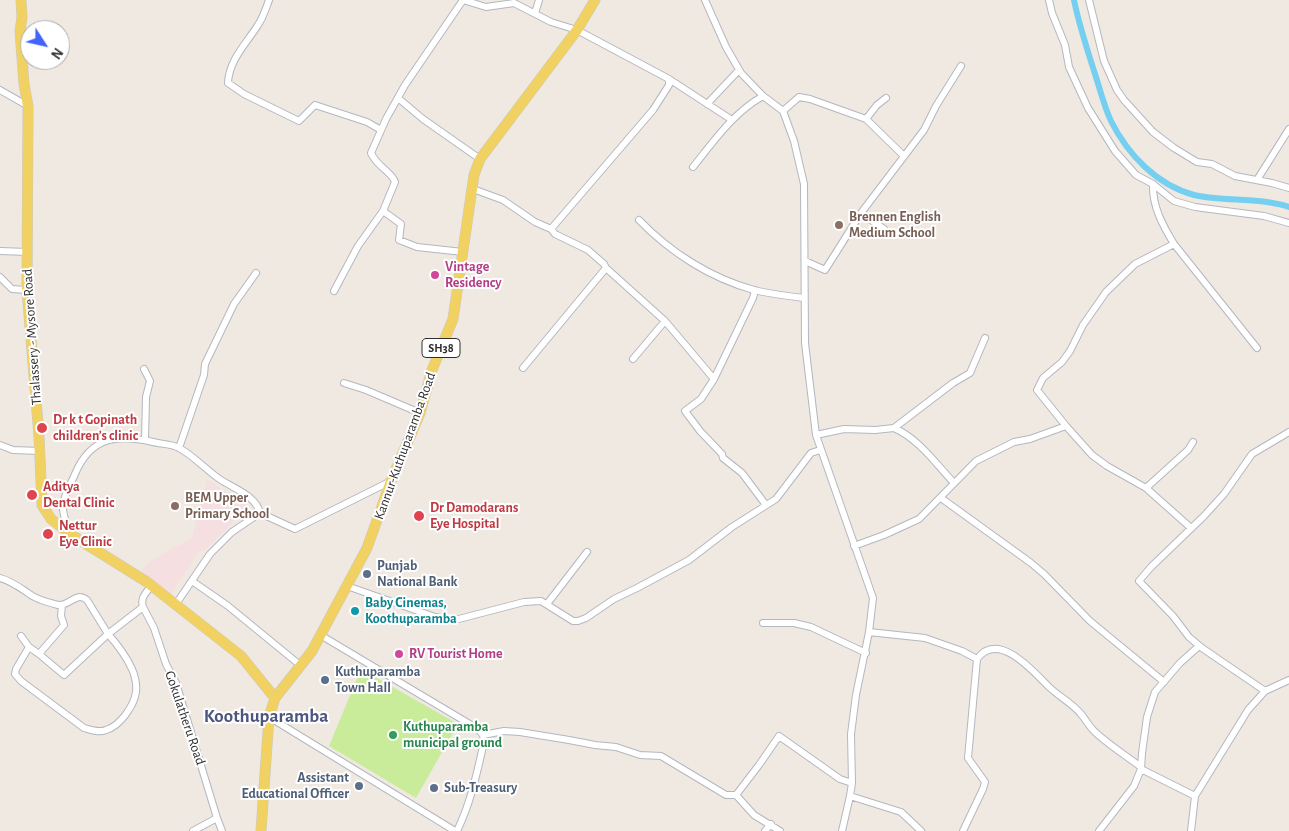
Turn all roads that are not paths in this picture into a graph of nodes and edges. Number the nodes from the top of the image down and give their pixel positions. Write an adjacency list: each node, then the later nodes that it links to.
1 (14, 0): 13 (main road)
2 (21, 0): 11 (main road, Thalassery - Mysore Road)
3 (269, 0): 28 (street)
4 (463, 0): 10 (street); 20 (street)
5 (539, 0): 10 (street)
6 (595, 0): 12 (main road, Kannur-Kuthuparamba Road / SH38)
7 (705, 0): 16 (street)
8 (1050, 0): 33 (street)
9 (1089, 0): 32 (street)
10 (534, 13): 12 (street)
11 (22, 20)
12 (577, 30): 17 (street); 30 (main road, Kannur-Kuthuparamba Road / SH38)
13 (20, 31)
14 (961, 66): 29 (street)
15 (23, 70): 23 (main road, Thalassery - Mysore Road)
16 (739, 70): 19 (street); 22 (street)
17 (669, 79): 22 (street); 40 (street)
18 (0, 90): 23 (street)
19 (763, 96): 24 (street); 26 (street)
20 (398, 98): 28 (street); 30 (street)
21 (886, 98): 25 (street)
22 (707, 104): 26 (street)
23 (28, 106): 44 (main road, Thalassery - Mysore Road)
24 (783, 111): 25 (street); 46 (street)
25 (866, 119): 29 (street)
26 (732, 120): 31 (street)
27 (1289, 129): 32 (street)
28 (381, 130): 36 (street)
29 (904, 156): 37 (street)
30 (480, 159): 35 (main road, Kannur-Kuthuparamba Road / SH38)
31 (693, 167)
32 (1257, 180): 34 (street)
33 (1153, 184): 39 (street); 42 (street)
34 (1289, 188)
35 (472, 189): 40 (street); 45 (main road, Kannur-Kuthuparamba Road / SH38)
36 (383, 211): 45 (street); 51 (street)
37 (861, 213): 41 (street); 46 (street)
38 (639, 220): 52 (street)
39 (1289, 222)
40 (550, 229): 47 (street)
41 (884, 229)
42 (1174, 244): 56 (street); 63 (street)
43 (0, 251): 44 (street)
44 (28, 252): 50 (main road, Thalassery - Mysore Road)
45 (463, 252): 62 (main road, Kannur-Kuthuparamba Road / SH38)
46 (805, 261): 53 (street)
47 (606, 268): 54 (street); 58 (street)
48 (256, 273): 70 (street)
49 (0, 277): 50 (street)
50 (28, 290): 72 (main road, Thalassery - Mysore Road)
51 (334, 290)
52 (755, 290): 53 (street); 60 (street)
53 (804, 298): 66 (street)
54 (665, 321): 57 (street); 60 (street)
55 (985, 338): 64 (street)
56 (1257, 348)
57 (633, 359)
58 (523, 368)
59 (144, 369): 67 (street)
60 (714, 378): 77 (street)
61 (344, 383): 62 (street)
62 (420, 413): 73 (main road, Kannur-Kuthuparamba Road / SH38)
63 (1066, 426): 74 (street); 75 (street)
64 (894, 428): 66 (street); 74 (street)
65 (1289, 432): 79 (street)
66 (816, 435): 71 (street)
67 (145, 440): 70 (street); 80 (street)
68 (1193, 442): 75 (street)
69 (0, 445): 72 (street)
70 (179, 448): 78 (street)
71 (820, 450): 77 (street); 81 (street)
72 (40, 451): 80 (main road, Thalassery - Mysore Road)
73 (391, 481): 78 (street); 86 (main road, Kannur-Kuthuparamba Road / SH38)
74 (954, 482): 76 (street)
75 (1146, 488): 79 (street)
76 (941, 498): 81 (street); 103 (street)
77 (766, 505): 88 (street)
78 (260, 514): 84 (street)
79 (1191, 528): 96 (street)
80 (70, 534): 85 (main road, Thalassery - Mysore Road)
81 (854, 546): 92 (street)
82 (587, 552): 88 (street)
83 (0, 578): 89 (street)
84 (192, 581): 87 (street); 101 (street)
85 (152, 586): 87 (main road, Thalassery - Mysore Road); 90 (street)
86 (347, 586): 88 (street); 95 (main road, Kannur-Kuthuparamba Road / SH38)
87 (176, 604): 105 (main road, Thalassery - Mysore Road)
88 (547, 604)
89 (62, 605): 93 (street); 99 (street)
90 (142, 607): 93 (street); 113 (street, Gokulatheru Road)
91 (764, 623): 98 (street)
92 (870, 632): 98 (street); 100 (street)
93 (108, 634): 97 (street); 99 (street)
94 (21, 636): 97 (street)
95 (322, 636): 101 (main road, Kannur-Kuthuparamba Road / SH38); 107 (street)
96 (1199, 646): 103 (street); 104 (street)
97 (29, 647): 99 (street)
98 (866, 653): 109 (street)
99 (39, 654)
100 (977, 659): 108 (street); 123 (street)
101 (300, 665): 105 (main road, Kannur-Kuthuparamba Road / SH38)
102 (1289, 680): 104 (street)
103 (1164, 682): 108 (street)
104 (1265, 691): 112 (street)
105 (274, 698): 106 (main road)
106 (269, 718): 117 (main road); 118 (street)
107 (483, 735): 110 (street); 118 (street)
108 (1141, 768): 112 (street); 124 (street)
109 (852, 783): 110 (street); 111 (street)
110 (736, 794): 114 (street)
111 (850, 796): 121 (street); 122 (street)
112 (1195, 796): 125 (street)
113 (216, 818): 115 (street); 116 (street, Gokulatheru Road)
114 (770, 824): 119 (street); 120 (street)
115 (193, 831)
116 (222, 831)
117 (261, 831)
118 (456, 831)
119 (765, 831)
120 (780, 831)
121 (842, 831)
122 (921, 831)
123 (963, 831)
124 (1099, 831)
125 (1192, 831)

